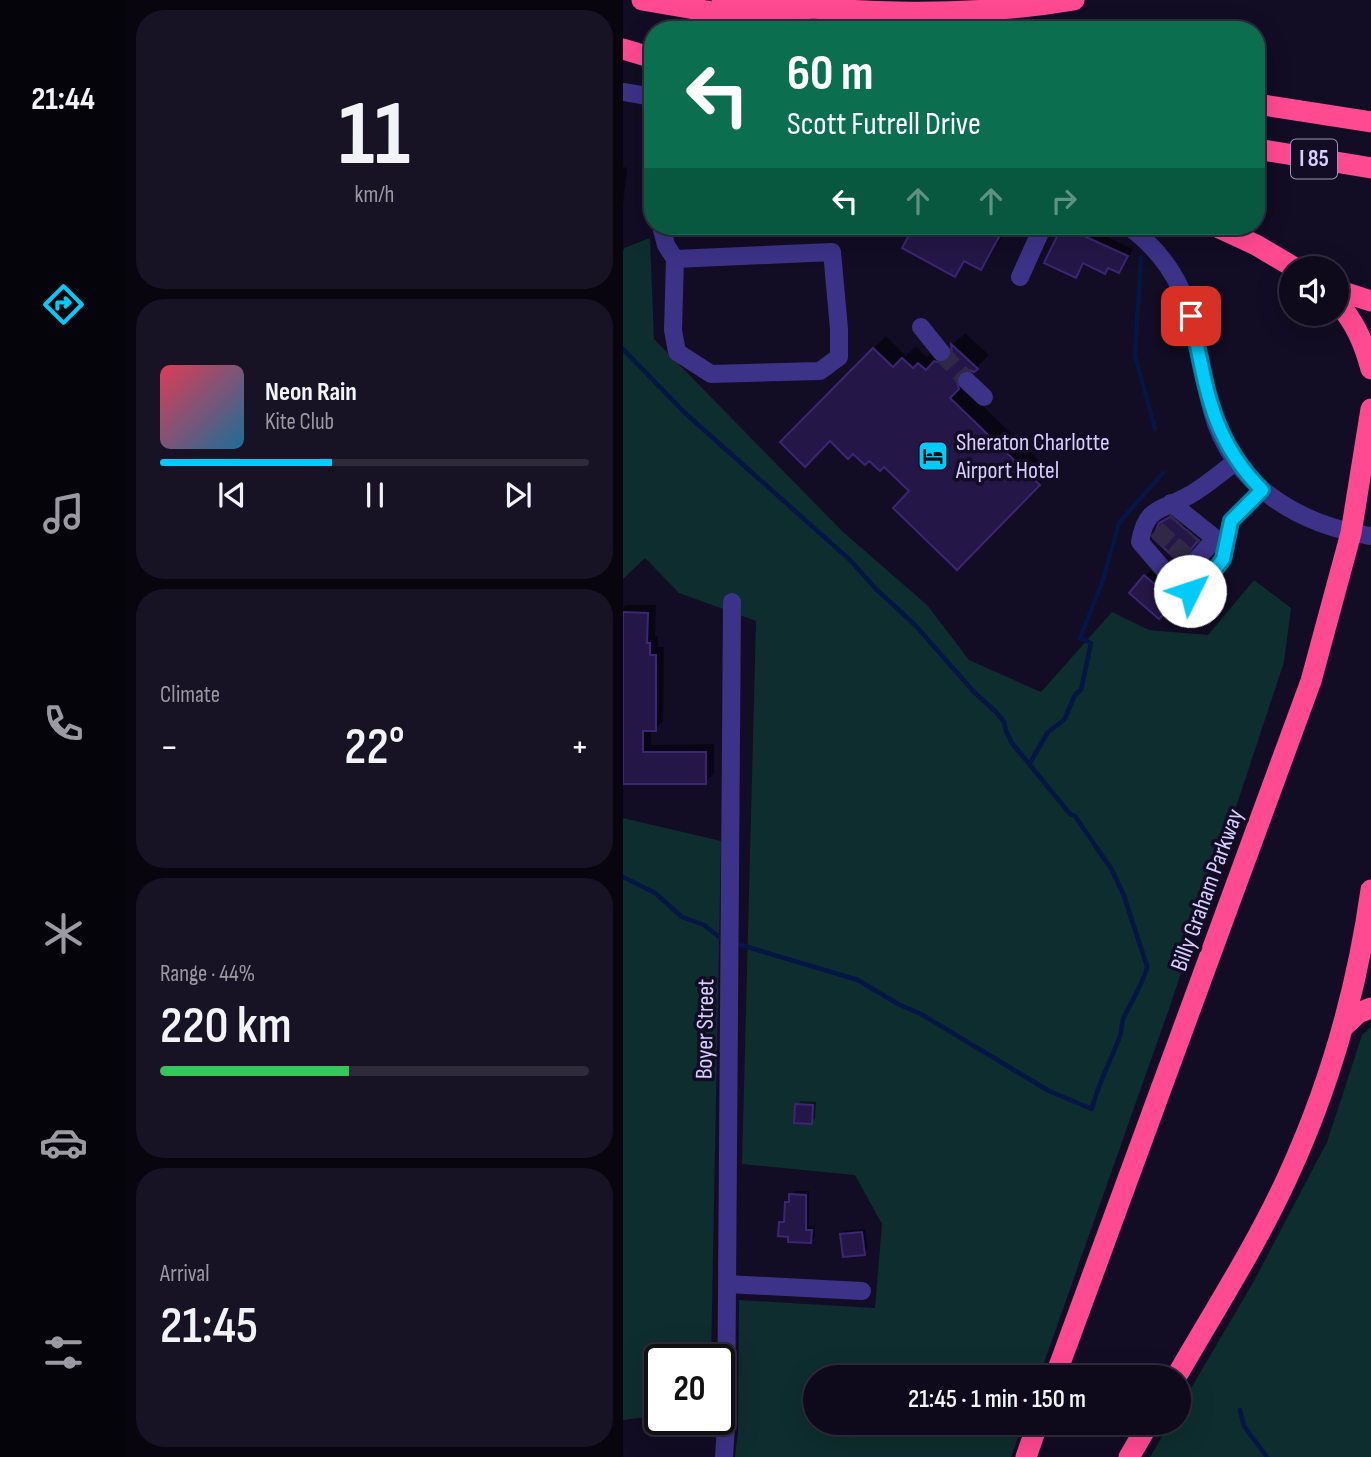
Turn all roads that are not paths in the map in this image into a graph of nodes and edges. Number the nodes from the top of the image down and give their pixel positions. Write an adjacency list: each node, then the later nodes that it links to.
1 (642, 0): 4 (highway)
2 (722, 0): 3 (highway)
3 (1074, 0)
4 (764, 21)
5 (623, 44): 6 (highway)
6 (644, 48)
7 (623, 50): 8 (highway)
8 (644, 56)
9 (623, 92): 10 (street)
10 (644, 96)
11 (1265, 105): 12 (highway, I 85)
12 (1371, 122)
13 (1265, 150): 14 (highway, I 85)
14 (1371, 168)
15 (663, 235): 20 (street)
16 (1039, 235): 21 (street)
17 (1138, 235): 31 (street)
18 (1235, 235): 19 (highway)
19 (1279, 258)
20 (675, 259): 20 (street)
21 (1020, 277)
22 (1349, 294): 23 (highway)
23 (1371, 301)
24 (1349, 318): 27 (highway)
25 (921, 327): 26 (street)
26 (941, 352)
27 (1371, 369)
28 (967, 381): 29 (street)
29 (984, 397)
30 (1371, 409): 34 (highway, Billy Graham Parkway)
31 (1237, 460): 32 (street); 33 (street)
32 (1262, 490): 34 (street); 35 (street)
33 (1178, 512): 35 (street); 36 (street)
34 (1361, 534): 44 (highway, Billy Graham Parkway)
35 (1209, 537): 36 (street)
36 (1183, 586): 38 (street)
37 (732, 602): 42 (street, Boyer Street)
38 (1190, 615)
39 (1371, 890): 41 (highway)
40 (1371, 1007): 41 (highway)
41 (1343, 1027): 45 (highway)
42 (727, 1284): 43 (street); 48 (street, Boyer Street)
43 (862, 1291)
44 (1059, 1365)
45 (1183, 1365)
46 (1033, 1435): 49 (highway)
47 (1142, 1435): 50 (highway)
48 (724, 1457)
49 (1025, 1457)
50 (1129, 1457)

